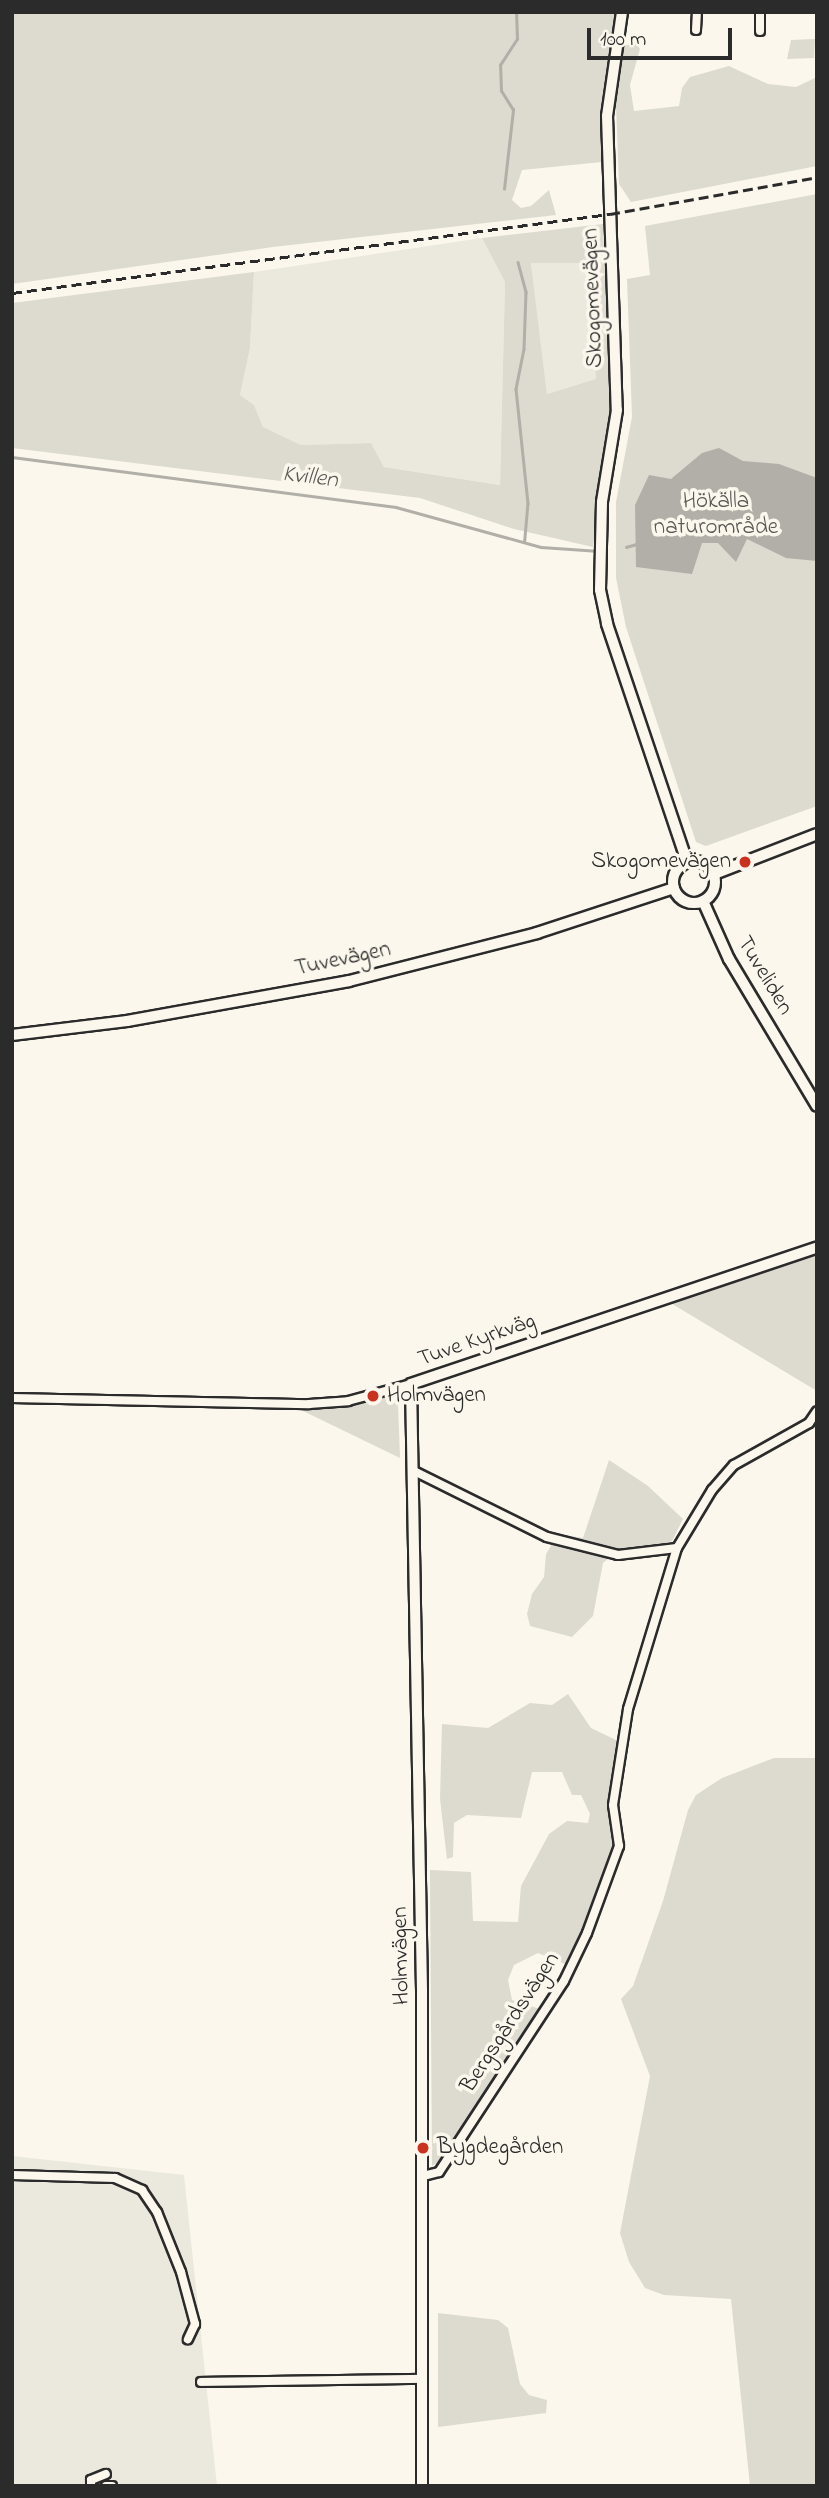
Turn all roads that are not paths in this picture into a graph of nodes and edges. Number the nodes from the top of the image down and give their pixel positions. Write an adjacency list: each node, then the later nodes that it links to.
1 (622, 12): 7 (street, Skogomevägen)
2 (697, 12): 4 (street)
3 (760, 12): 5 (street)
4 (696, 30)
5 (760, 31)
6 (817, 834): 8 (main road)
7 (688, 862): 8 (main road); 9 (main road)
8 (714, 874): 10 (main road)
9 (674, 888): 10 (main road); 11 (main road, Tuvevägen)
10 (703, 901): 12 (street, Tuveliden)
11 (12, 1035)
12 (817, 1105)
13 (817, 1247): 14 (street, Tuve Kyrkväg)
14 (411, 1384): 15 (street, Tuve Kyrkväg); 18 (street, Holmvägen)
15 (12, 1398)
16 (817, 1411): 17 (street, Bergsgårdsvägen)
17 (813, 1424): 19 (street, Bergsgårdsvägen)
18 (414, 1471): 19 (street); 21 (street, Holmvägen)
19 (677, 1548): 21 (street, Bergsgårdsvägen)
20 (12, 2175): 22 (street)
21 (423, 2176): 23 (street, Holmvägen)
22 (188, 2339)
23 (423, 2379): 24 (street); 29 (street, Holmvägen)
24 (201, 2382)
25 (106, 2474): 26 (street)
26 (91, 2486)
27 (106, 2486): 28 (street)
28 (112, 2486)
29 (422, 2486)

